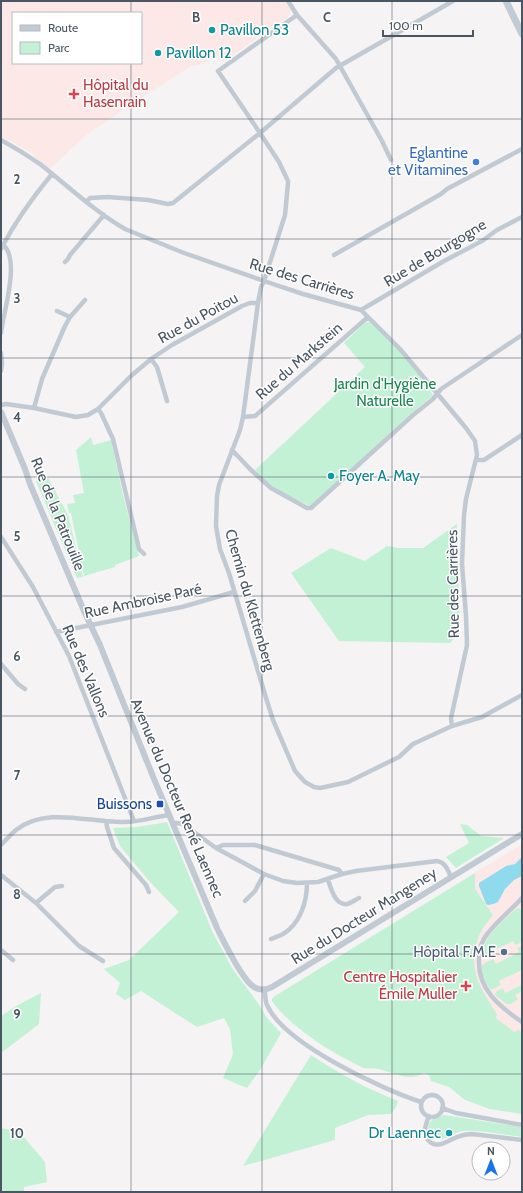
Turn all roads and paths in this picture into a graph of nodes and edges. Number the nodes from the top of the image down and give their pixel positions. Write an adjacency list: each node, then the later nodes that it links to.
1 (288, 1): 4 (street)
2 (453, 1): 6 (street)
3 (506, 1): 5 (main road)
4 (297, 15): 6 (street); 7 (street, Chemin du Klettenberg)
5 (522, 34)
6 (340, 66): 7 (street); 10 (street)
7 (260, 133): 12 (street); 18 (street, Chemin du Klettenberg)
8 (1, 140): 11 (street, Rue des Carrières)
9 (522, 149): 16 (street)
10 (391, 160)
11 (52, 174): 12 (street, Rue des Carrières); 15 (street)
12 (86, 202): 13 (street, Rue des Carrières)
13 (104, 215): 17 (street); 18 (street, Rue des Carrières)
14 (522, 217): 21 (street, Rue de Bourgogne)
15 (2, 247): 25 (street)
16 (334, 255)
17 (65, 262)
18 (264, 281): 20 (street, Chemin du Klettenberg); 21 (street, Rue des Carrières)
19 (85, 300): 23 (street)
20 (258, 303): 28 (street, Rue du Poitou); 36 (street, Chemin du Klettenberg)
21 (361, 310): 24 (street, Rue des Carrières)
22 (57, 311): 23 (street)
23 (70, 317): 33 (street)
24 (368, 317): 30 (street, Rue des Carrières); 36 (street, Rue du Markstein)
25 (1, 333)
26 (522, 335): 30 (street)
27 (1, 354): 29 (street)
28 (151, 359): 31 (street, Rue du Poitou); 34 (street, Rue du Poitou)
29 (1, 371)
30 (437, 394): 38 (street); 39 (street, Rue des Carrières)
31 (167, 401)
32 (1, 405): 33 (street, Rue du Poitou)
33 (34, 408): 34 (street, Rue du Poitou)
34 (98, 409): 41 (street)
35 (1, 412): 43 (street, Rue de la Patrouille)
36 (243, 417): 38 (street, Chemin du Klettenberg)
37 (522, 435): 39 (street)
38 (232, 450): 42 (street, Chemin du Klettenberg)
39 (476, 460): 48 (street, Rue des Carrières)
40 (1, 537): 44 (street, Rue des Vallons)
41 (144, 554)
42 (234, 592): 43 (street, Rue Ambroise Paré); 48 (street, Chemin du Klettenberg)
43 (91, 626): 44 (street, Rue Ambroise Paré); 49 (street, Avenue du Docteur René Laennec)
44 (56, 632): 51 (street, Rue des Vallons)
45 (1, 664): 46 (street)
46 (25, 689)
47 (522, 695): 48 (street, Chemin du Klettenberg)
48 (452, 726)
49 (169, 815): 51 (street); 52 (street, Avenue du Docteur René Laennec)
50 (106, 821): 51 (street); 54 (street); 63 (street)
51 (134, 821)
52 (173, 824): 55 (street); 72 (street, Avenue du Docteur René Laennec)
53 (522, 834): 59 (street, Rue du Docteur Mangeney)
54 (1, 845)
55 (216, 848): 56 (street); 57 (street)
56 (264, 874): 61 (street); 66 (street)
57 (342, 874): 59 (street); 60 (street)
58 (1, 875): 67 (street)
59 (451, 877): 72 (street, Rue du Docteur Mangeney)
60 (328, 880): 61 (street); 64 (street)
61 (307, 883): 68 (street)
62 (62, 886): 67 (street)
63 (149, 892)
64 (359, 898)
65 (522, 898): 73 (street)
66 (244, 901)
67 (36, 903): 71 (street)
68 (271, 939)
69 (1, 950): 70 (street)
70 (13, 960)
71 (103, 961)
72 (264, 990): 74 (street)
73 (522, 1022)
74 (421, 1102): 75 (street); 76 (street)
75 (442, 1108): 76 (street); 77 (street)
76 (428, 1116): 78 (street)
77 (522, 1125)
78 (522, 1140)

